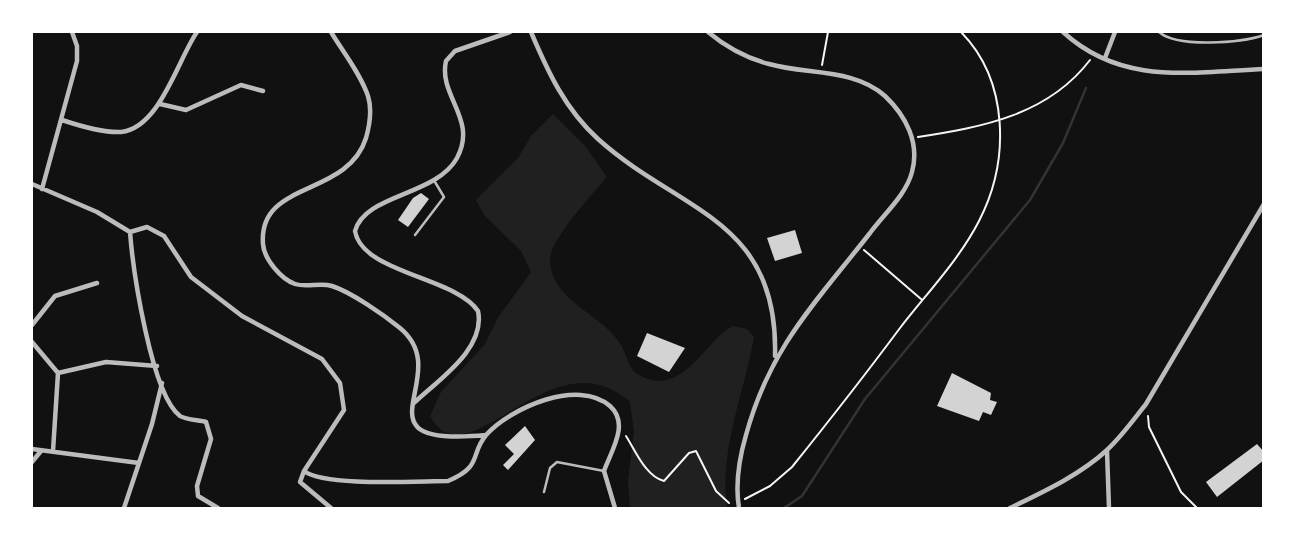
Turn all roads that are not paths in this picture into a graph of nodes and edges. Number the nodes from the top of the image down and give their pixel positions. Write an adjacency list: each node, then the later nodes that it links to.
1 (72, 32): 15 (street)
2 (197, 32): 14 (street)
3 (331, 32): 29 (street)
4 (510, 32): 16 (street)
5 (531, 32): 25 (street)
6 (708, 32): 25 (street)
7 (1063, 32): 11 (street)
8 (1115, 32): 11 (street)
9 (1159, 32): 10 (lane)
10 (1264, 35)
11 (1105, 58): 12 (street)
12 (1264, 69)
13 (263, 91): 14 (street)
14 (160, 104): 15 (street)
15 (62, 120): 18 (street)
16 (435, 182): 21 (lane); 29 (street)
17 (32, 184): 18 (street)
18 (41, 190): 20 (street)
19 (1264, 204): 33 (street)
20 (130, 232): 26 (street); 37 (street)
21 (415, 235)
22 (97, 283): 23 (street)
23 (32, 325)
24 (32, 342): 27 (street)
25 (775, 357): 44 (street)
26 (157, 366): 27 (street); 28 (street)
27 (58, 373): 34 (street)
28 (162, 382): 36 (street); 41 (street)
29 (413, 403): 30 (street)
30 (486, 435): 37 (street); 38 (street)
31 (32, 449): 32 (street)
32 (42, 450): 34 (street); 35 (street)
33 (1107, 450): 45 (street); 46 (street)
34 (53, 452): 36 (street)
35 (32, 462)
36 (139, 463): 40 (street)
37 (304, 471): 42 (street)
38 (604, 471): 39 (lane); 43 (street)
39 (544, 492)
40 (124, 509)
41 (218, 509)
42 (331, 509)
43 (615, 509)
44 (739, 509)
45 (1010, 509)
46 (1109, 509)

